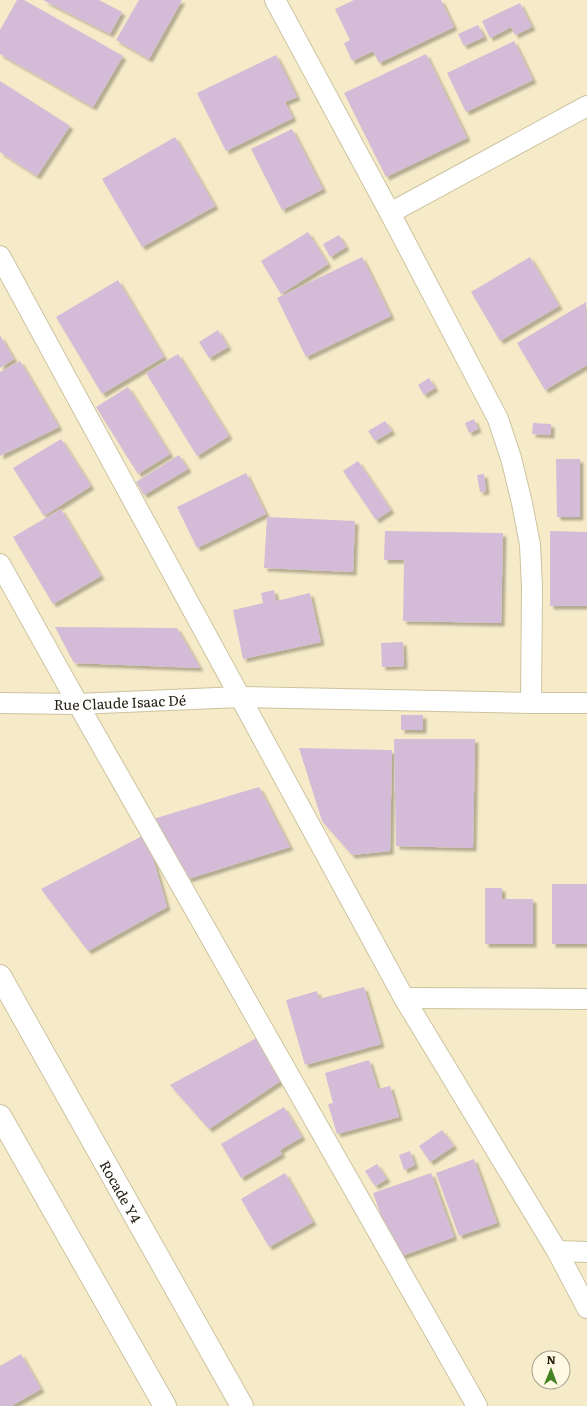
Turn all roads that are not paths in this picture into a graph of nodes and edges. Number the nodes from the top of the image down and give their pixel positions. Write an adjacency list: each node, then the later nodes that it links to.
1 (275, 0): 3 (street)
2 (587, 106): 3 (street)
3 (390, 214): 8 (street)
4 (0, 256): 6 (street)
5 (0, 564): 10 (street)
6 (240, 697): 8 (street, Rue Claude Isaac Dé); 10 (street, Rue Claude Isaac Dé); 12 (street)
7 (0, 703): 10 (street, Rue Claude Isaac Dé)
8 (531, 703): 9 (street, Rue Claude Isaac Dé)
9 (587, 703)
10 (78, 704): 20 (street)
11 (0, 976): 19 (highway, Rocade Y4)
12 (404, 998): 13 (street); 15 (street)
13 (587, 999)
14 (0, 1116): 18 (highway)
15 (557, 1251): 16 (street); 17 (street)
16 (587, 1252)
17 (587, 1308)
18 (165, 1406)
19 (242, 1406)
20 (477, 1406)

